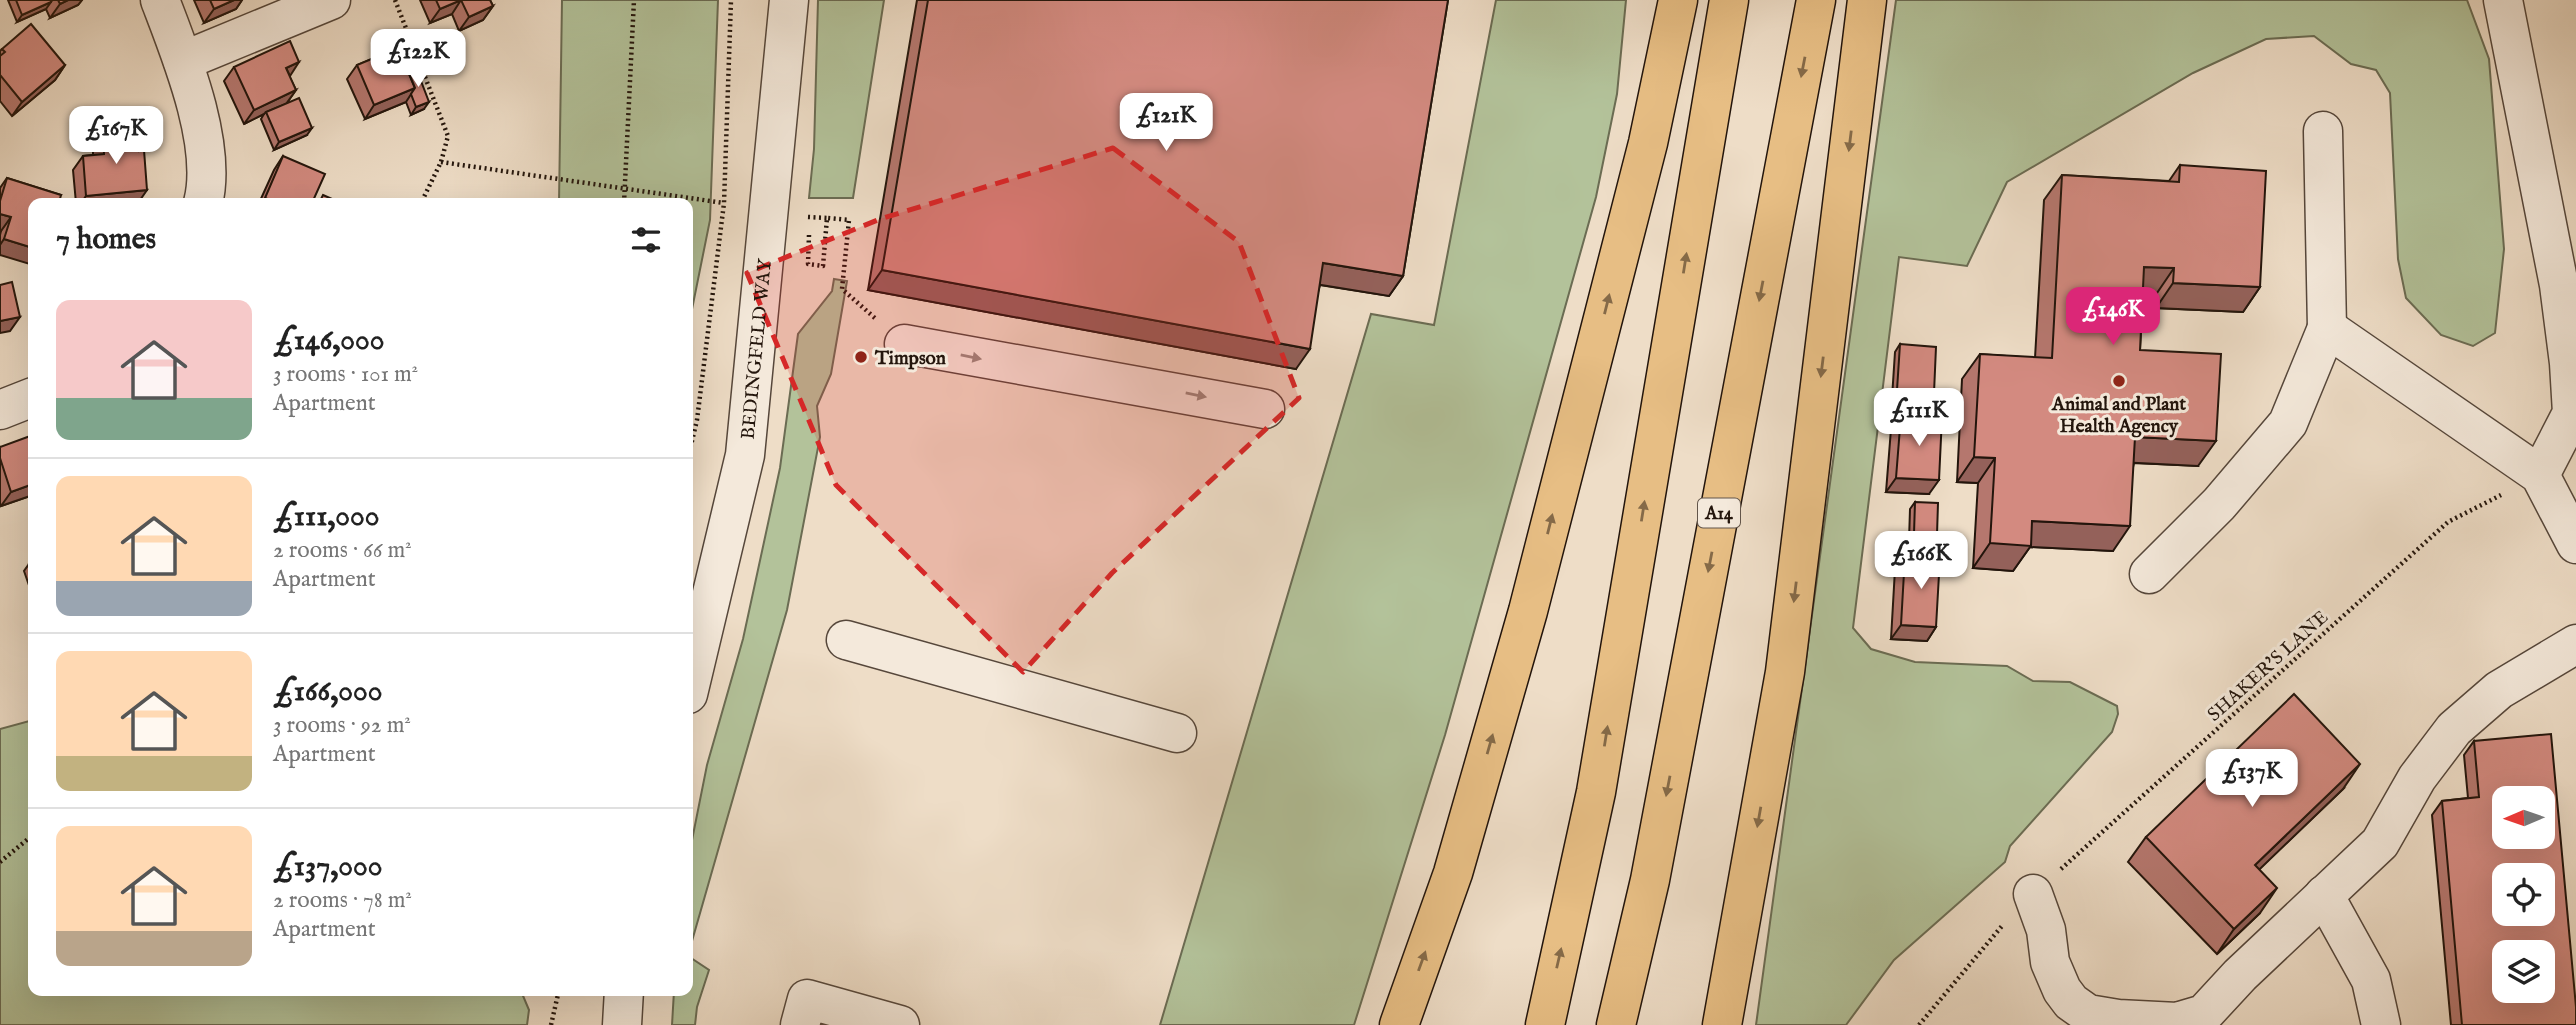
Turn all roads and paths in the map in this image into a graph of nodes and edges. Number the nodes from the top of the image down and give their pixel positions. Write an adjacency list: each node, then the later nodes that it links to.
1 (160, 0): 12 (street)
2 (331, 0): 12 (street)
3 (395, 0): 14 (path)
4 (634, 0): 15 (path)
5 (731, 0): 21 (path)
6 (789, 0): 36 (street, BEDINGFELD WAY)
7 (1678, 0): 48 (highway, one-way to 7)
8 (1729, 0): 49 (highway, one-way to 8)
9 (1815, 0): 50 (highway, A14, one-way to 50)
10 (1867, 0): 51 (highway, one-way to 51)
11 (2502, 0): 31 (street)
12 (183, 61): 16 (street)
13 (2323, 131): 25 (street)
14 (442, 162): 15 (path); 17 (path)
15 (625, 189): 18 (path); 19 (path)
16 (204, 198)
17 (424, 198)
18 (624, 198)
19 (689, 198)
20 (693, 199): 21 (path)
21 (724, 203): 30 (path)
22 (797, 216): 23 (path)
23 (827, 218): 24 (path); 26 (path)
24 (810, 224)
25 (2327, 328): 31 (street); 33 (street)
26 (905, 344): 28 (street, one-way to 28)
27 (28, 399): 29 (street)
28 (1265, 409)
29 (0, 410)
30 (693, 437)
31 (2540, 475): 32 (street); 40 (path, SHAKER'S LANE)
32 (2576, 544)
33 (2149, 574)
34 (846, 640): 37 (street)
35 (2576, 644): 41 (street)
36 (693, 673)
37 (1177, 733)
38 (28, 839): 39 (path)
39 (0, 862)
40 (2033, 894): 41 (street); 52 (path, SHAKER'S LANE)
41 (2324, 895): 53 (street)
42 (557, 996): 44 (path)
43 (624, 996): 45 (street)
44 (551, 1025)
45 (622, 1025)
46 (800, 1025): 47 (street)
47 (900, 1025)
48 (1399, 1025)
49 (1545, 1025)
50 (1616, 1025)
51 (1722, 1025)
52 (1919, 1025)
53 (2381, 1025)

